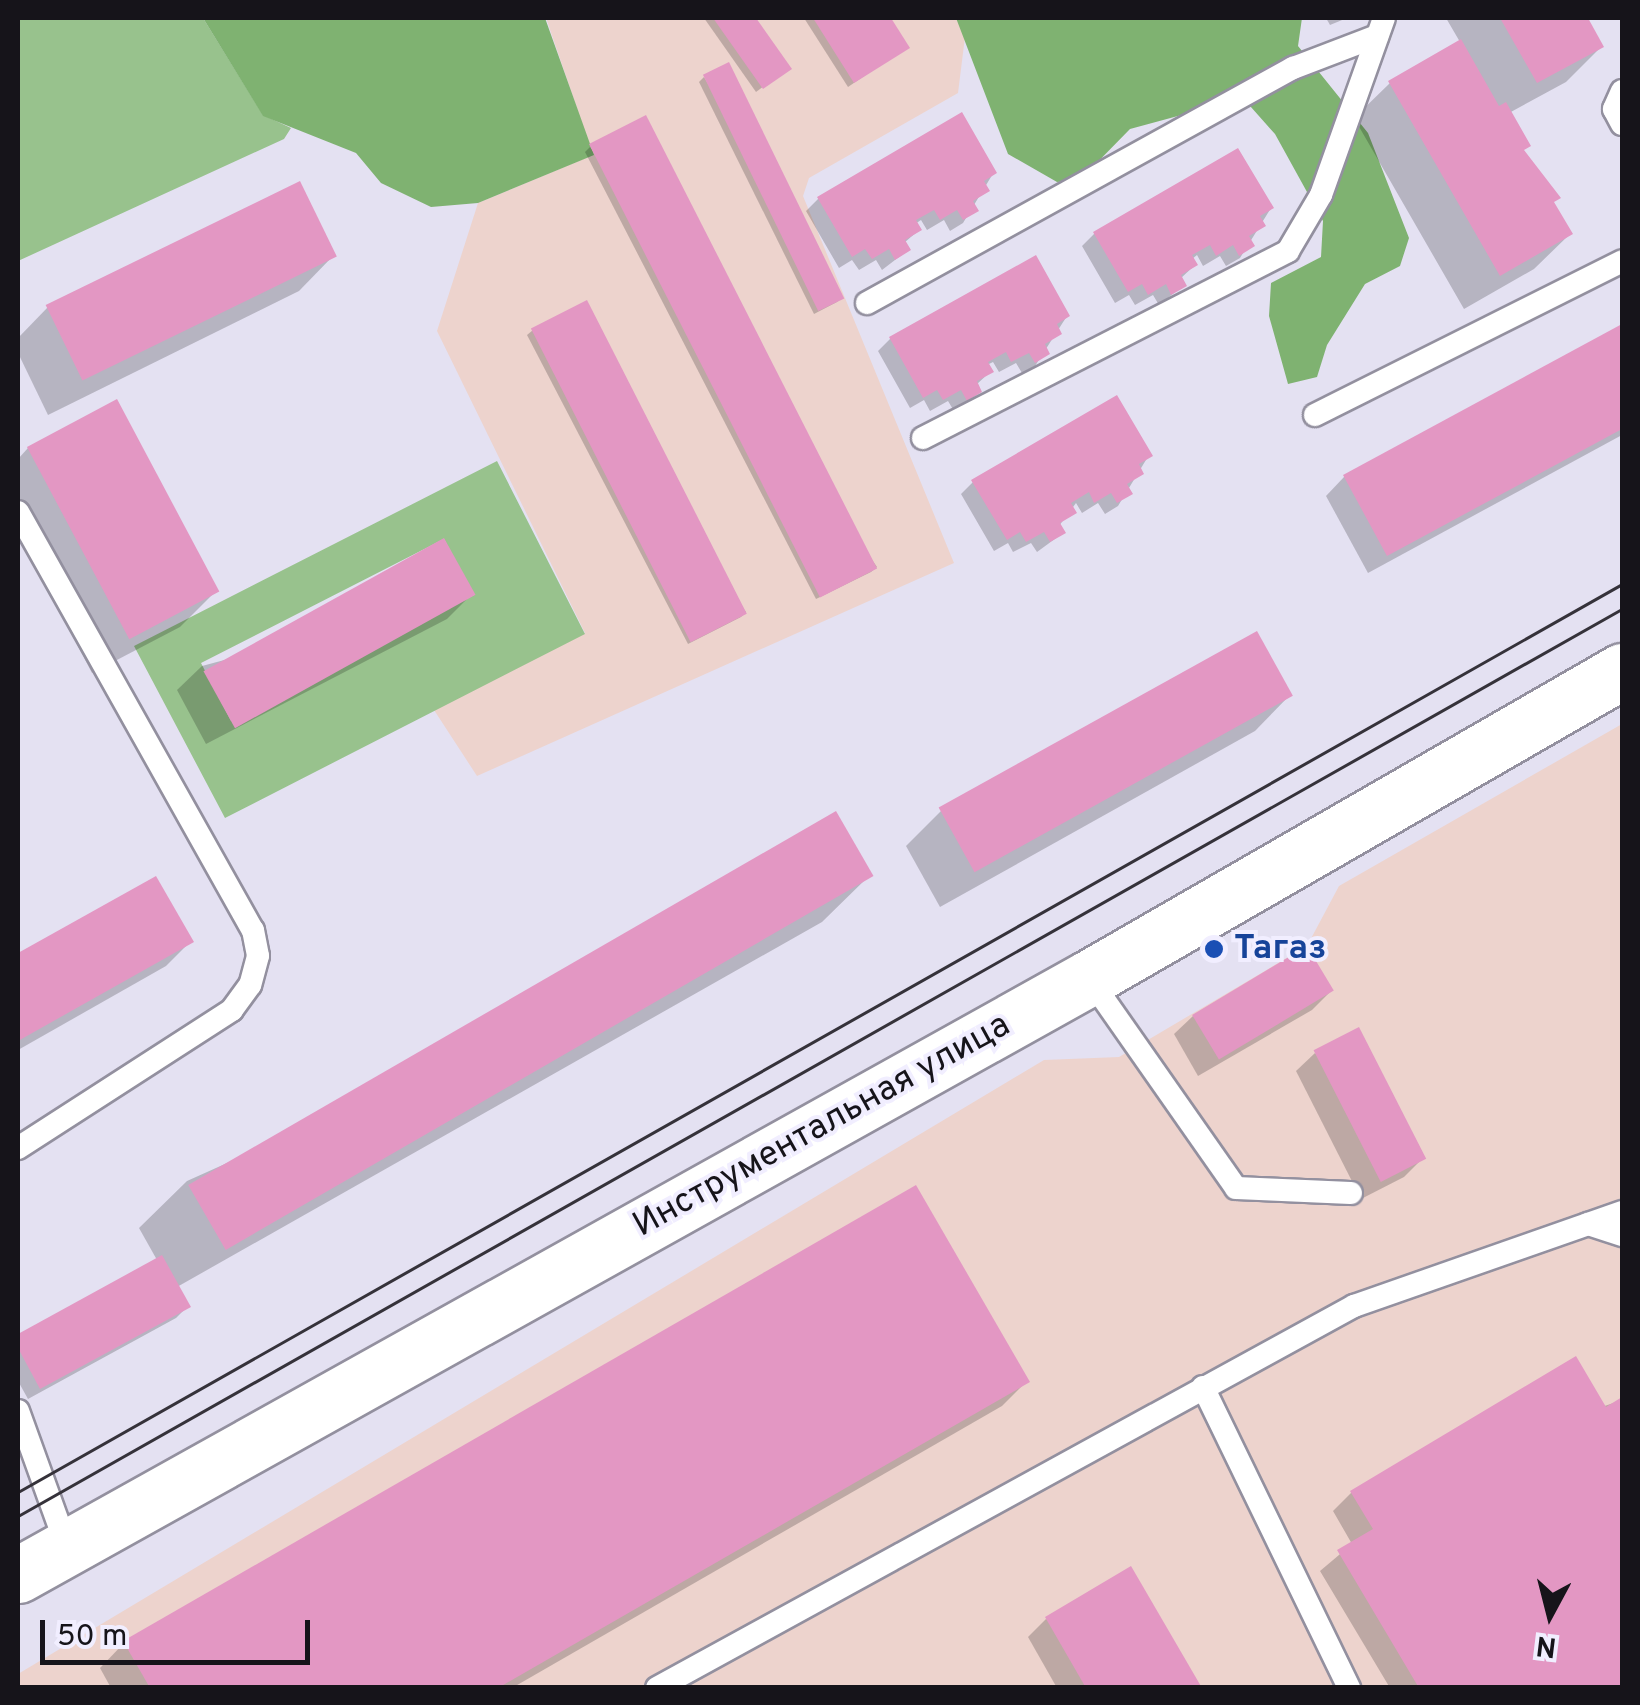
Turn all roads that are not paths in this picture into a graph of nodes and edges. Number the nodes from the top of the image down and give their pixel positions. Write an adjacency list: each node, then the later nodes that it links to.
1 (1380, 27): 5 (lane); 7 (lane)
2 (1622, 90): 3 (lane)
3 (1622, 124)
4 (1622, 261): 6 (lane)
5 (868, 303)
6 (1315, 415)
7 (923, 438)
8 (18, 512): 11 (lane)
9 (1622, 671): 10 (street, Инструментальная улица)
10 (1089, 978): 12 (lane); 18 (street, Инструментальная улица)
11 (18, 1148)
12 (1351, 1193)
13 (1622, 1212): 14 (lane)
14 (1588, 1224): 15 (lane); 16 (lane)
15 (1622, 1235)
16 (1203, 1387): 20 (lane); 21 (lane)
17 (18, 1411): 18 (lane)
18 (67, 1547): 19 (street, Инструментальная улица)
19 (18, 1574)
20 (657, 1688)
21 (1349, 1688)

